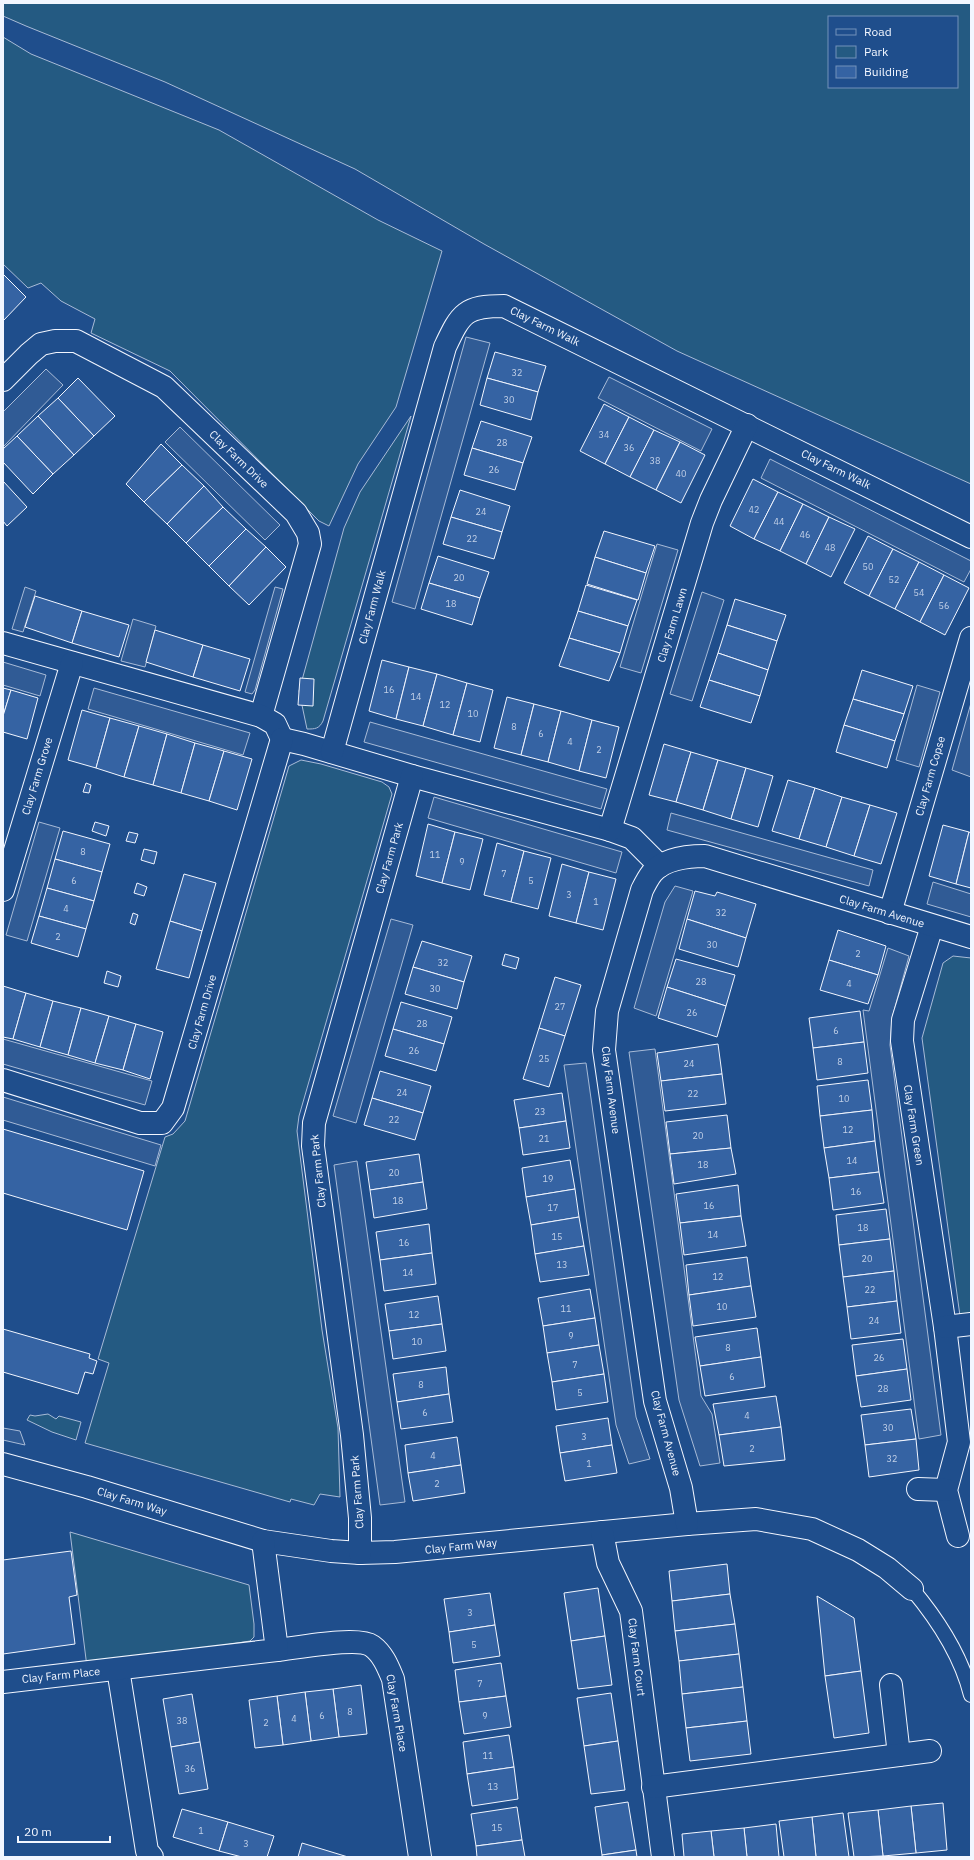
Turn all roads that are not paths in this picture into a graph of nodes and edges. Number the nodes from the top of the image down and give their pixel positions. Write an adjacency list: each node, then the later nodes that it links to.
1 (3, 380): 7 (street, Clay Farm Drive)
2 (747, 425): 3 (street, Clay Farm Walk); 9 (street, Clay Farm Walk); 11 (street, Clay Farm Lawn)
3 (971, 537)
4 (971, 638): 14 (street, Clay Farm Copse)
5 (3, 642): 6 (street)
6 (72, 663): 7 (street); 13 (street, Clay Farm Grove)
7 (261, 716): 8 (street)
8 (282, 739): 9 (street); 17 (street, Clay Farm Drive)
9 (332, 752): 10 (street)
10 (412, 776): 11 (street); 27 (street, Clay Farm Park)
11 (610, 830): 12 (street)
12 (660, 866): 14 (street, Clay Farm Avenue); 23 (street, Clay Farm Avenue)
13 (3, 890)
14 (890, 913): 15 (street, Clay Farm Avenue)
15 (932, 926): 16 (street, Clay Farm Avenue); 19 (street, Clay Farm Green)
16 (971, 937)
17 (3, 1080)
18 (971, 1324): 19 (street)
19 (945, 1327): 22 (street, Clay Farm Green)
20 (3, 1464): 26 (street, Clay Farm Way)
21 (918, 1489): 22 (street)
22 (946, 1490): 25 (street, Clay Farm Green)
23 (688, 1524): 24 (street, Clay Farm Way); 28 (street, Clay Farm Way)
24 (602, 1532): 27 (street, Clay Farm Way); 36 (street, Clay Farm Court)
25 (958, 1536)
26 (263, 1541): 27 (street, Clay Farm Way); 29 (street)
27 (360, 1553)
28 (912, 1589): 33 (lane)
29 (277, 1650): 30 (street, Clay Farm Place); 38 (street, Clay Farm Place)
30 (118, 1669): 31 (street, Clay Farm Place); 37 (street)
31 (3, 1682)
32 (891, 1686): 35 (street)
33 (971, 1695)
34 (930, 1750): 35 (street)
35 (899, 1755): 36 (street)
36 (653, 1787): 39 (street, Clay Farm Court)
37 (152, 1857)
38 (420, 1857)
39 (663, 1857)

